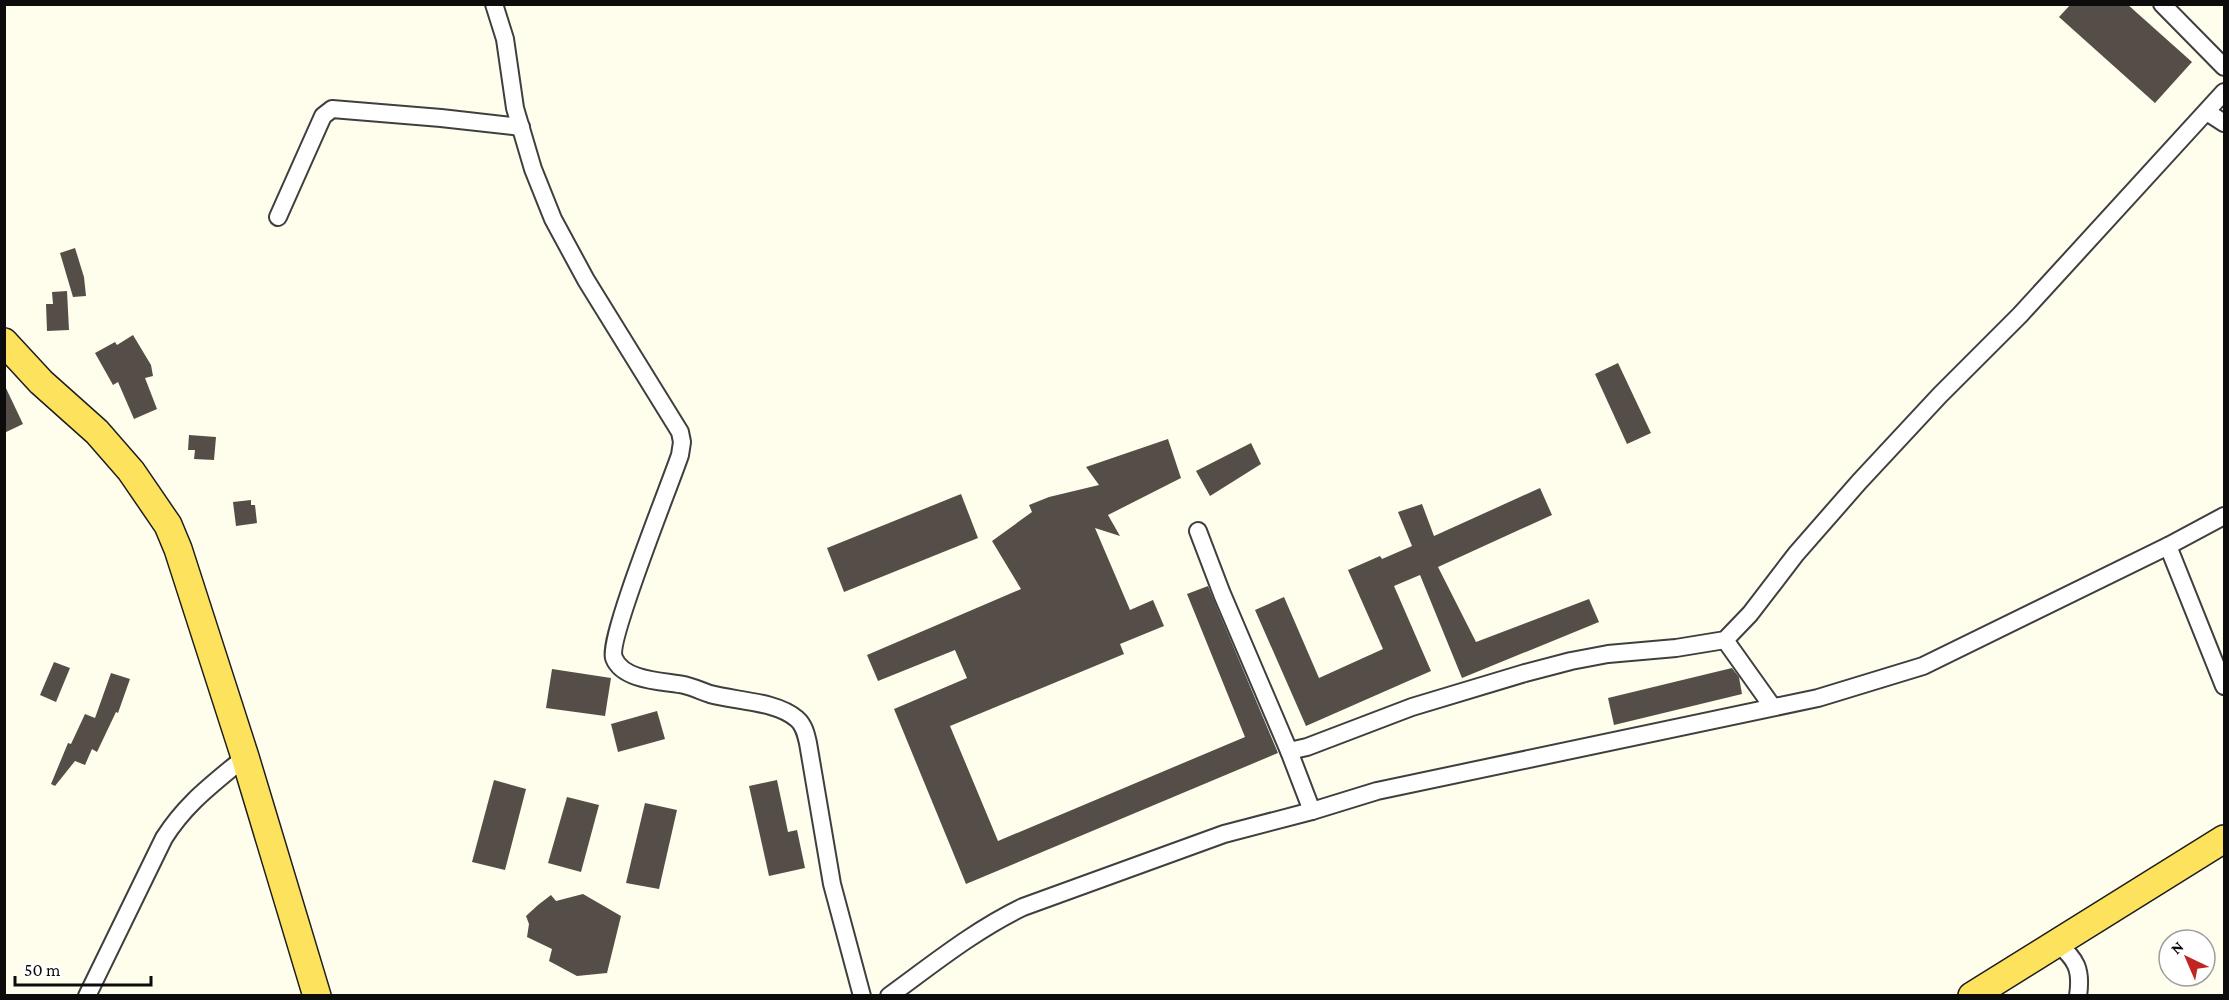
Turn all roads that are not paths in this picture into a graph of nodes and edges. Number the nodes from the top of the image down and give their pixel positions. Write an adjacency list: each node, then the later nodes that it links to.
1 (494, 4): 7 (street)
2 (2162, 4): 3 (street)
3 (2224, 67)
4 (2224, 92): 5 (street)
5 (2207, 112): 6 (street); 13 (street)
6 (2224, 123)
7 (521, 127): 8 (street); 23 (street)
8 (278, 217)
9 (4, 342): 17 (main road)
10 (2224, 516): 12 (street)
11 (1198, 531): 16 (street)
12 (2168, 546): 14 (street); 15 (street)
13 (1725, 640): 15 (street); 16 (street)
14 (2224, 686)
15 (1772, 706): 18 (street)
16 (1289, 751): 18 (street)
17 (245, 758): 21 (street); 22 (main road)
18 (1312, 811): 24 (street)
19 (2224, 839): 20 (main road)
20 (2057, 943): 25 (main road); 26 (street)
21 (87, 996)
22 (317, 996)
23 (862, 996)
24 (889, 996)
25 (1972, 996)
26 (2078, 996)

